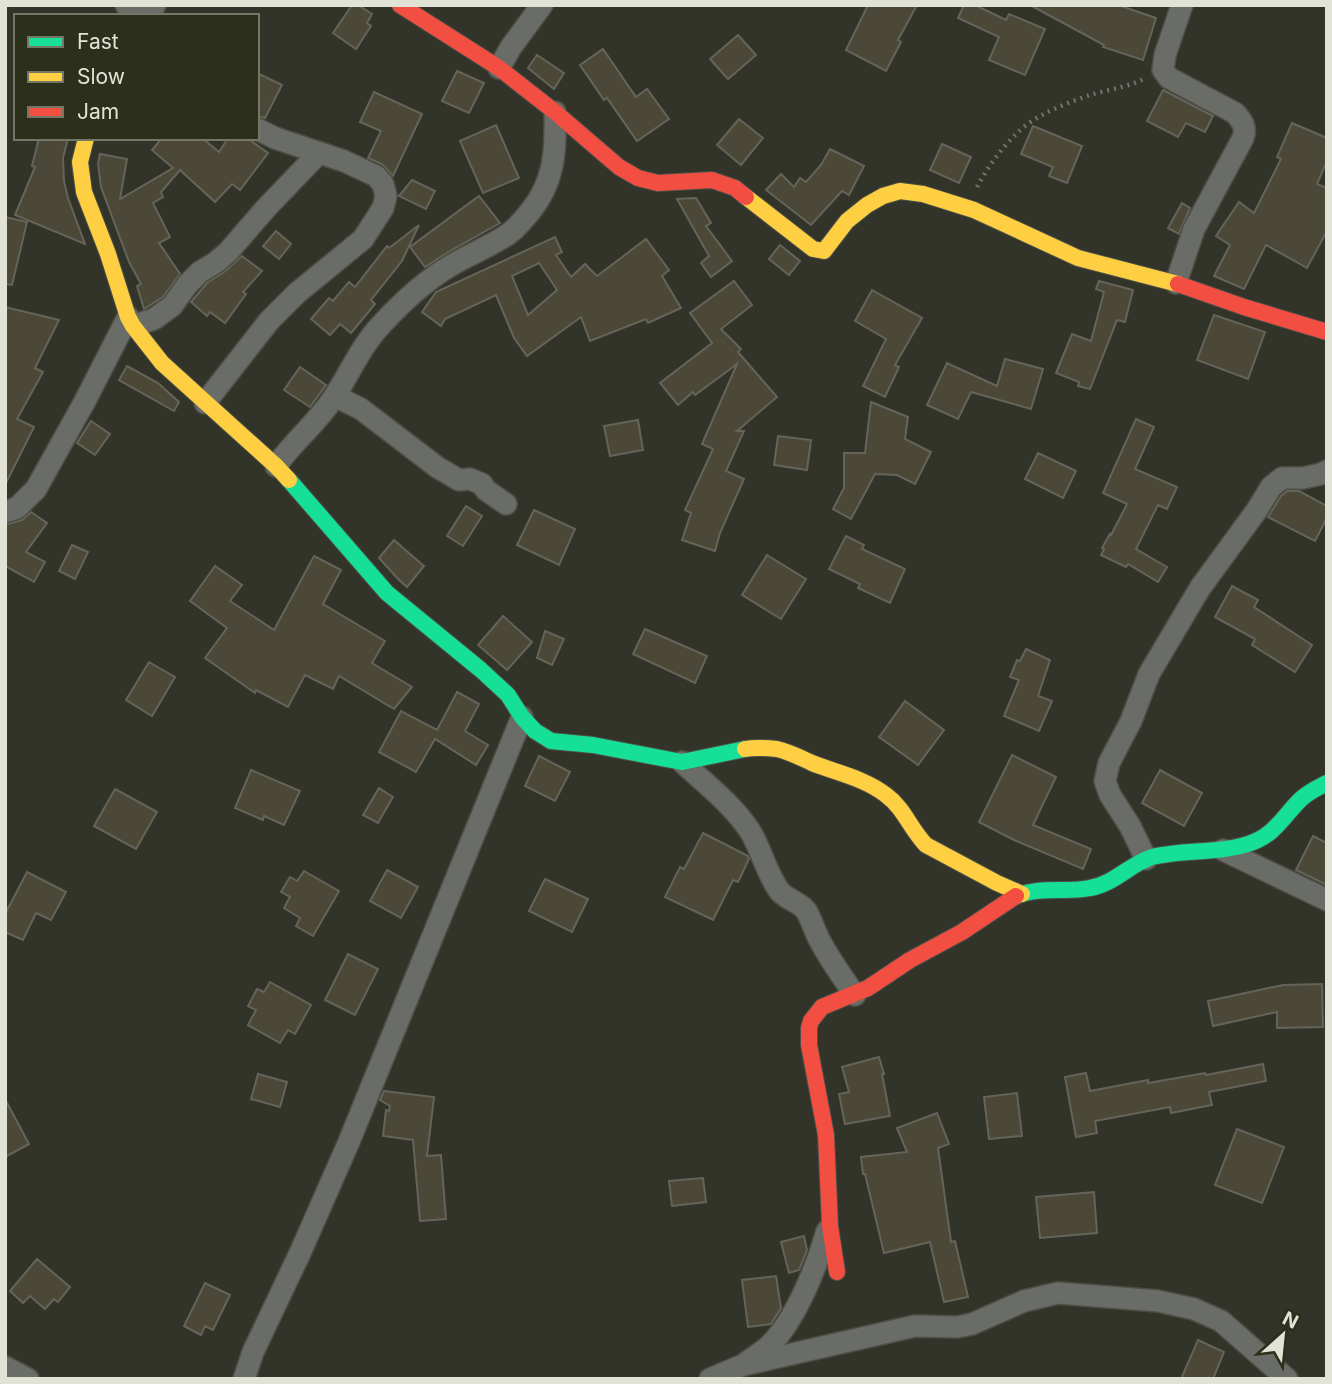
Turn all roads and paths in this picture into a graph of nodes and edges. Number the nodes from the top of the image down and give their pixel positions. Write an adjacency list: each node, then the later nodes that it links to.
1 (400, 5): 5 (street)
2 (542, 5): 5 (street)
3 (1182, 5): 4 (street)
4 (1163, 65): 10 (path); 11 (street)
5 (499, 68): 6 (street)
6 (555, 112): 10 (street); 14 (street)
7 (259, 130): 9 (street)
8 (86, 140): 12 (street)
9 (319, 153): 12 (street); 15 (street)
10 (965, 207): 11 (street)
11 (1176, 283): 13 (street)
12 (130, 322): 15 (street); 19 (street)
13 (1327, 332)
14 (335, 396): 16 (street); 18 (street)
15 (205, 403): 16 (street)
16 (276, 466): 20 (street)
17 (1327, 471): 24 (street)
18 (506, 504)
19 (5, 512)
20 (522, 717): 21 (street); 33 (street)
21 (682, 762): 25 (street); 27 (street)
22 (1327, 783): 23 (street)
23 (1223, 850): 24 (street); 26 (street)
24 (1146, 859): 25 (street)
25 (1022, 894): 27 (street)
26 (1327, 900)
27 (855, 995): 28 (street)
28 (829, 1221): 29 (street); 30 (street)
29 (837, 1272)
30 (743, 1365): 34 (street); 35 (street)
31 (5, 1367): 32 (street)
32 (28, 1379)
33 (244, 1379)
34 (710, 1379)
35 (1287, 1379)

